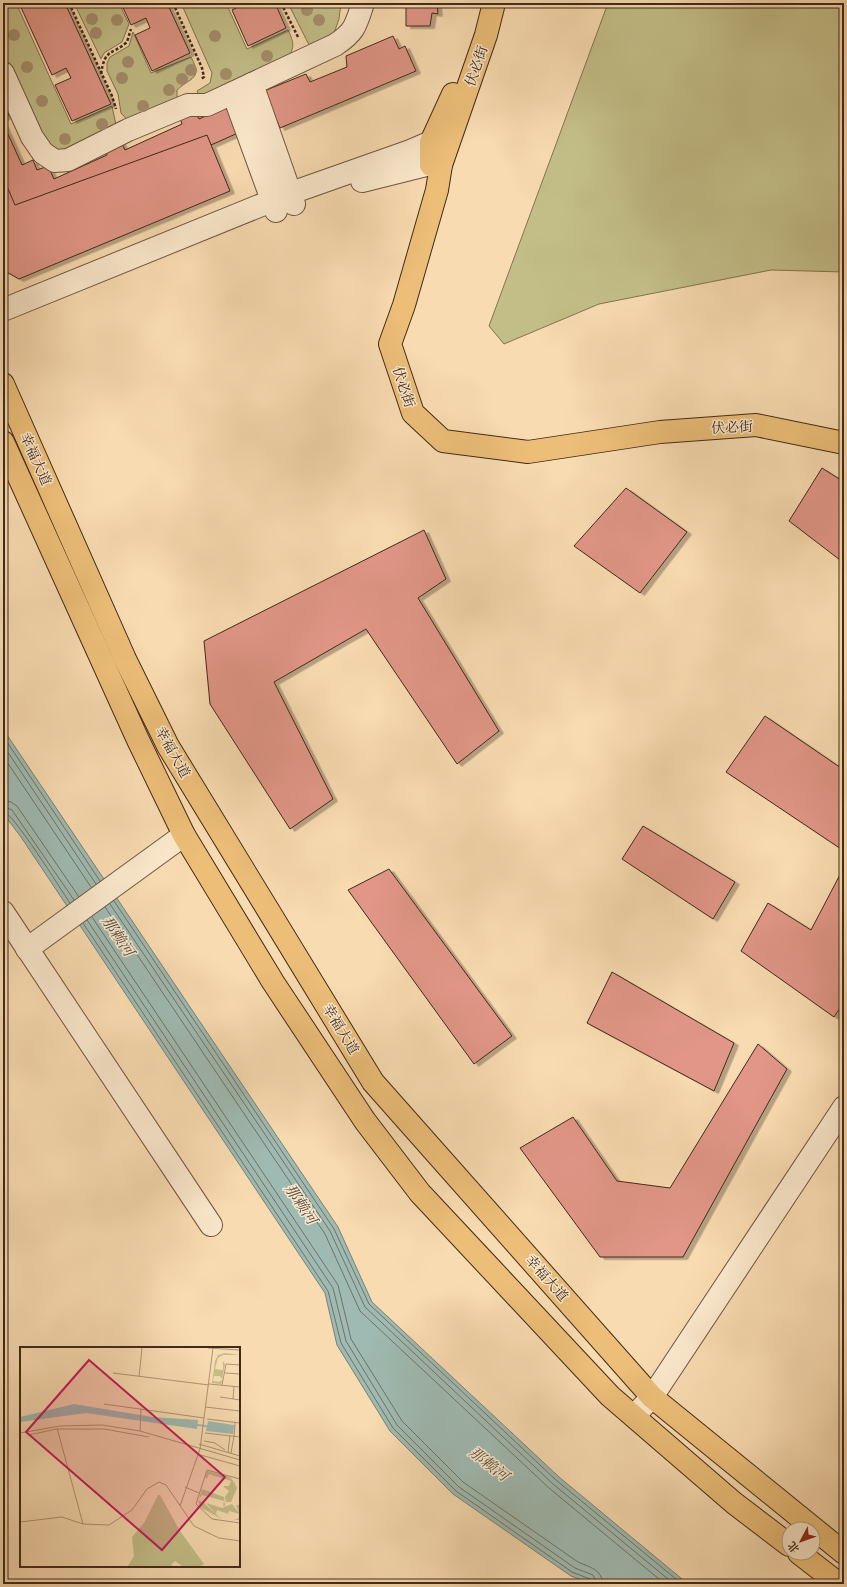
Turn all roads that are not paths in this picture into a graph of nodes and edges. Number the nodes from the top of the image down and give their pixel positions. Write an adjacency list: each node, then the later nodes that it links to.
1 (363, 3): 5 (street)
2 (481, 3): 7 (main road, 伏必街)
3 (494, 3): 6 (main road, 伏必街)
4 (3, 73): 5 (street)
5 (243, 88): 9 (street)
6 (453, 128): 7 (street); 8 (main road, 伏必街)
7 (431, 142): 8 (main road, 伏必街); 9 (street)
8 (436, 165): 9 (street); 14 (main road, 伏必街)
9 (283, 202): 10 (street); 11 (street)
10 (3, 310)
11 (3, 324)
12 (3, 384): 20 (main road, 幸福大道)
13 (3, 442): 15 (main road, 幸福大道)
14 (844, 443)
15 (184, 835): 17 (street); 21 (main road, 幸福大道)
16 (3, 912): 17 (street)
17 (27, 949): 19 (street)
18 (844, 1107): 20 (street)
19 (210, 1225)
20 (652, 1397): 21 (street); 23 (main road, 幸福大道)
21 (634, 1416): 22 (main road, 幸福大道)
22 (781, 1539)
23 (844, 1553)
24 (809, 1561): 25 (main road)
25 (839, 1584)

